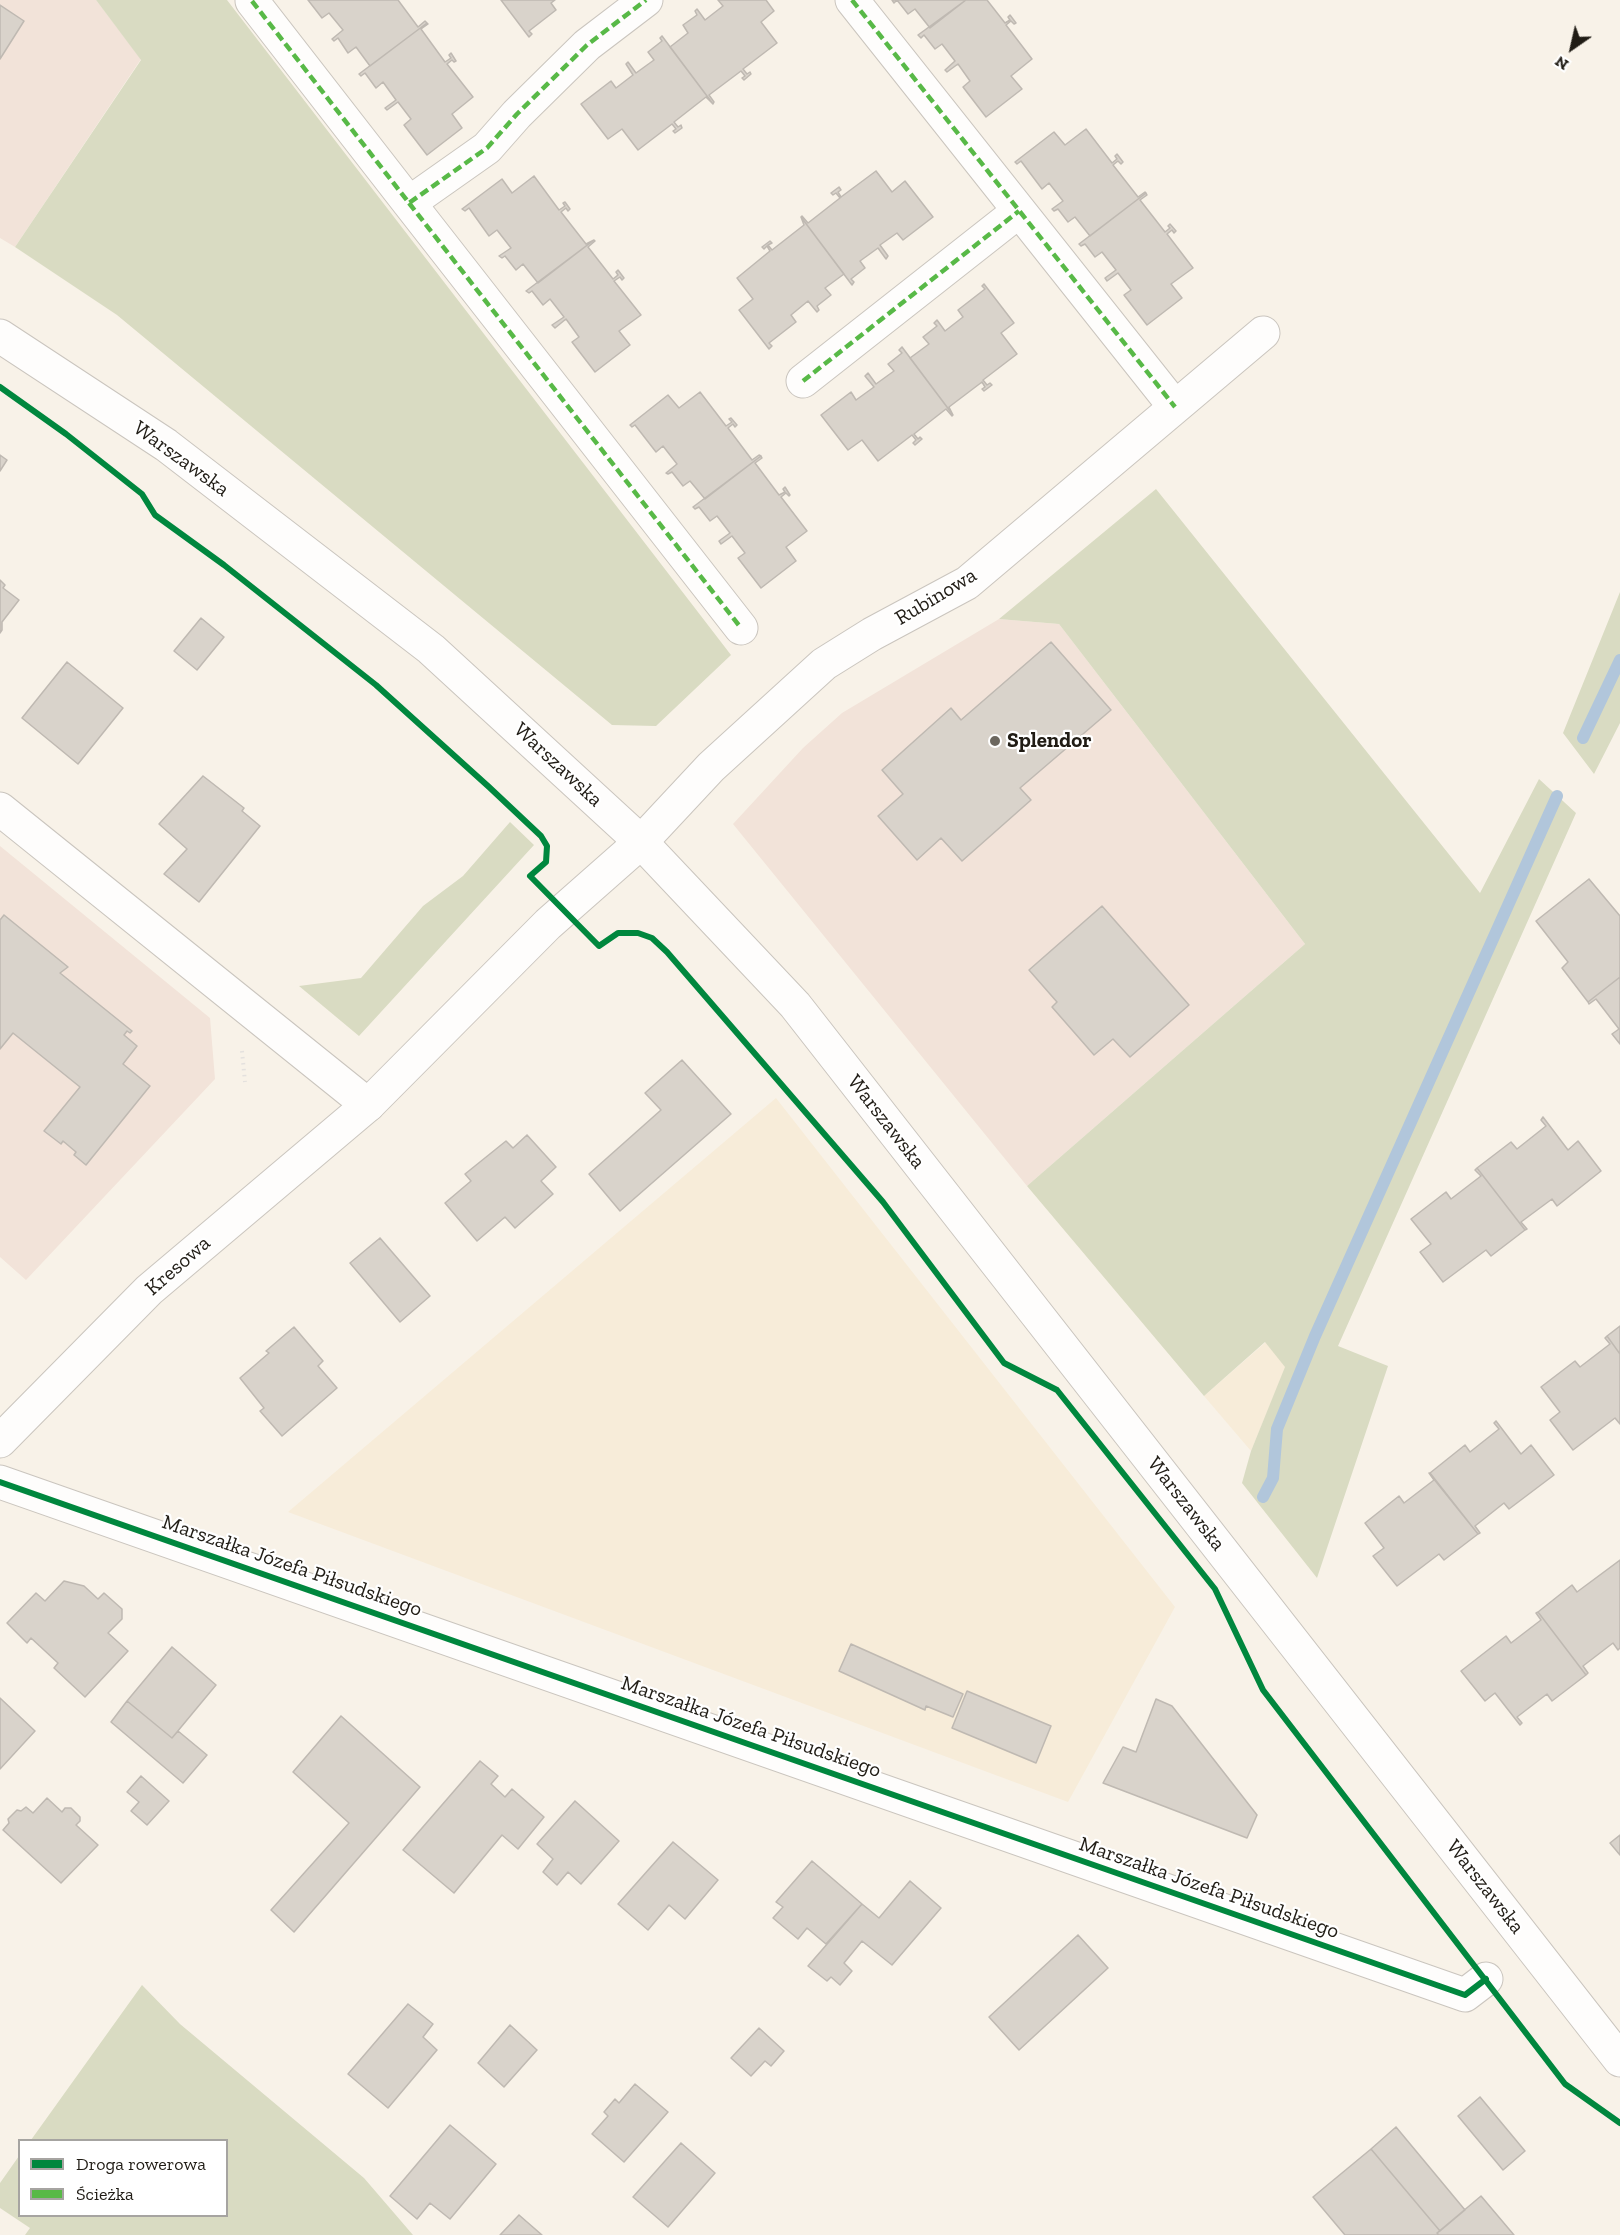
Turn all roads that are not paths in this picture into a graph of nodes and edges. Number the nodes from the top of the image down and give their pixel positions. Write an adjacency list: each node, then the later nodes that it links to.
1 (646, 0): 4 (street)
2 (852, 0): 5 (street)
3 (252, 1): 4 (street)
4 (409, 203): 10 (street)
5 (1019, 211): 8 (street); 9 (street)
6 (1263, 333): 9 (street, Rubinowa)
7 (0, 336): 12 (street, Warszawska)
8 (803, 381)
9 (1175, 407): 12 (street, Rubinowa)
10 (741, 628)
11 (0, 809): 13 (street)
12 (642, 842): 13 (street, Kresowa); 17 (street, Warszawska)
13 (368, 1105): 14 (street, Kresowa)
14 (0, 1441)
15 (0, 1482): 16 (street, Marszałka Józefa Piłsudskiego)
16 (1486, 1979)
17 (1620, 2060)

